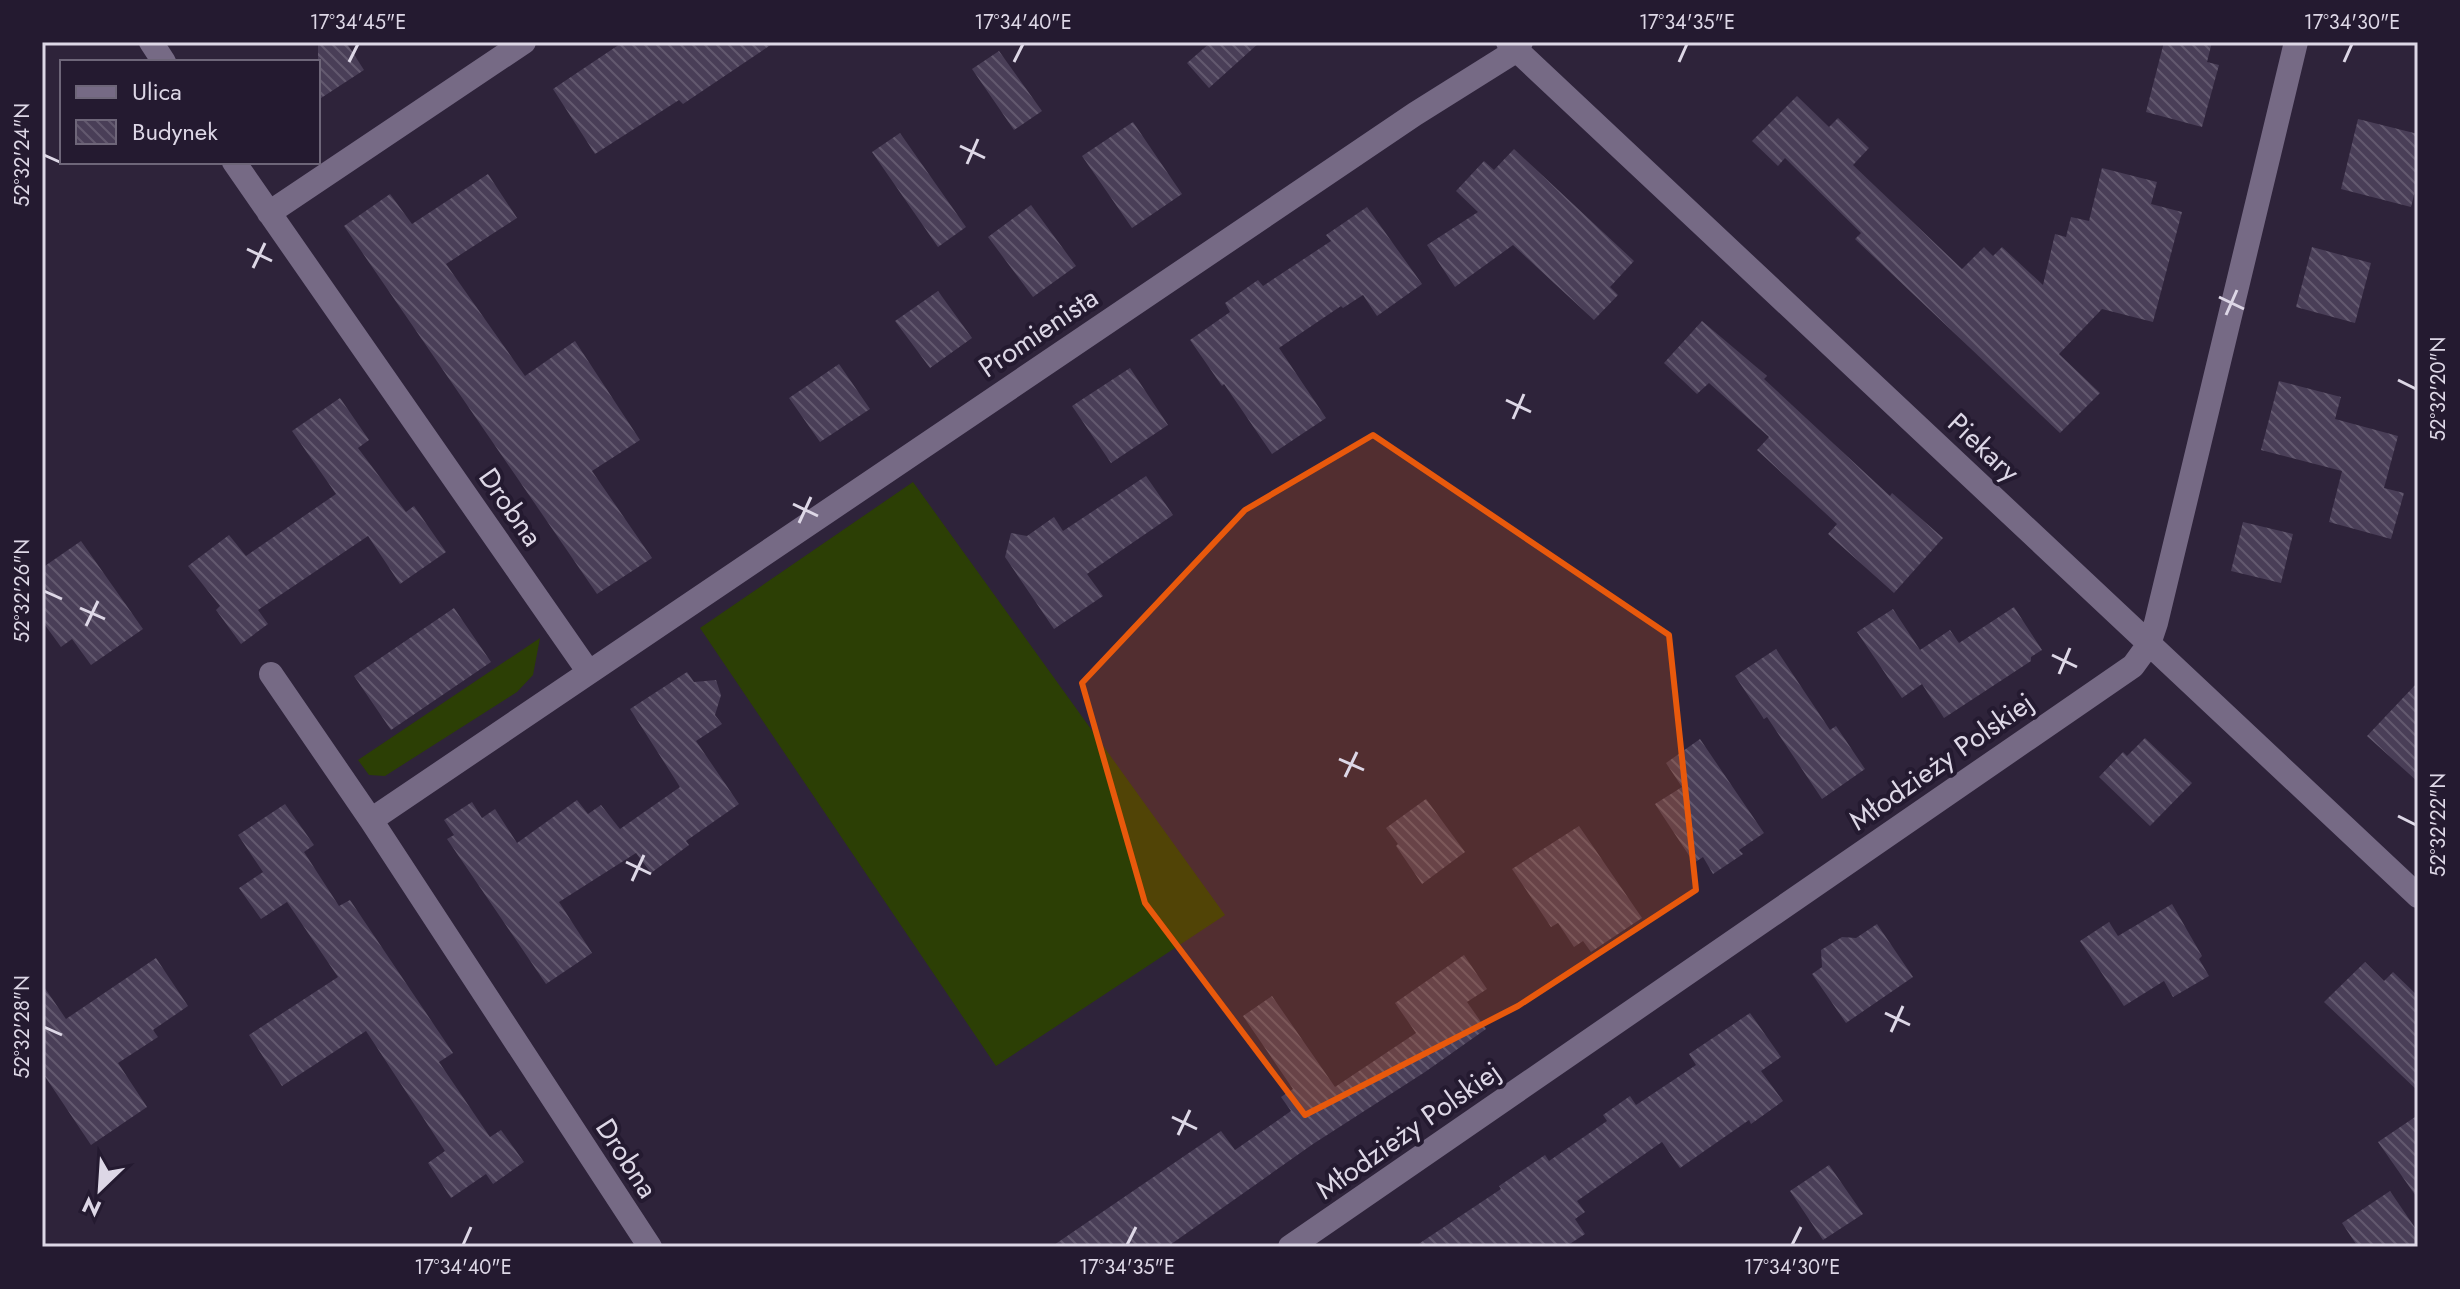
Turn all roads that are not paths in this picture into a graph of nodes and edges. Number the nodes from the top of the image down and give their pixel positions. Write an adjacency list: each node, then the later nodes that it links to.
1 (151, 42): 5 (street)
2 (524, 42): 7 (street)
3 (2296, 42): 8 (street, Młodzieży Polskiej)
4 (1516, 45): 8 (street, Piekary); 9 (street, Promienista)
5 (163, 60)
6 (235, 164): 7 (street, Drobna)
7 (269, 213): 9 (street, Drobna)
8 (2149, 644): 12 (street, Piekary); 14 (street, Młodzieży Polskiej)
9 (588, 671): 11 (street)
10 (271, 674): 11 (street, Drobna)
11 (371, 820): 13 (street, Drobna)
12 (2418, 896)
13 (650, 1247)
14 (1290, 1247)

